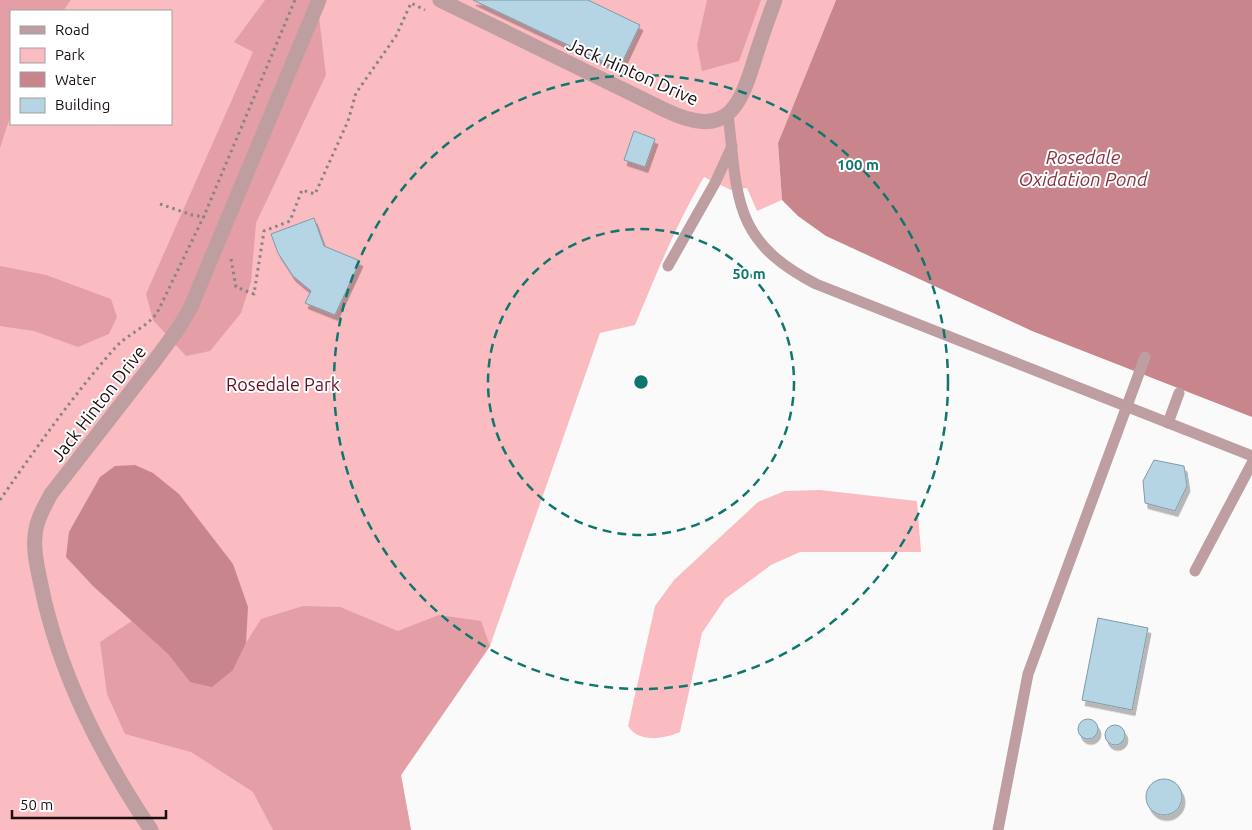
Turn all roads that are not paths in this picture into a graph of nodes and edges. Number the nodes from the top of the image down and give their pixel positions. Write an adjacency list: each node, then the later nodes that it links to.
1 (319, 0): 14 (street, Jack Hinton Drive)
2 (440, 0): 4 (street, Jack Hinton Drive)
3 (775, 0): 4 (street)
4 (728, 114): 5 (lane)
5 (732, 145): 6 (lane); 9 (lane)
6 (668, 266)
7 (1144, 357): 9 (lane)
8 (1179, 392): 10 (lane)
9 (1125, 406): 10 (lane); 15 (lane)
10 (1168, 423): 11 (lane)
11 (1252, 456)
12 (1252, 463): 13 (lane)
13 (1195, 572)
14 (151, 830)
15 (998, 830)

